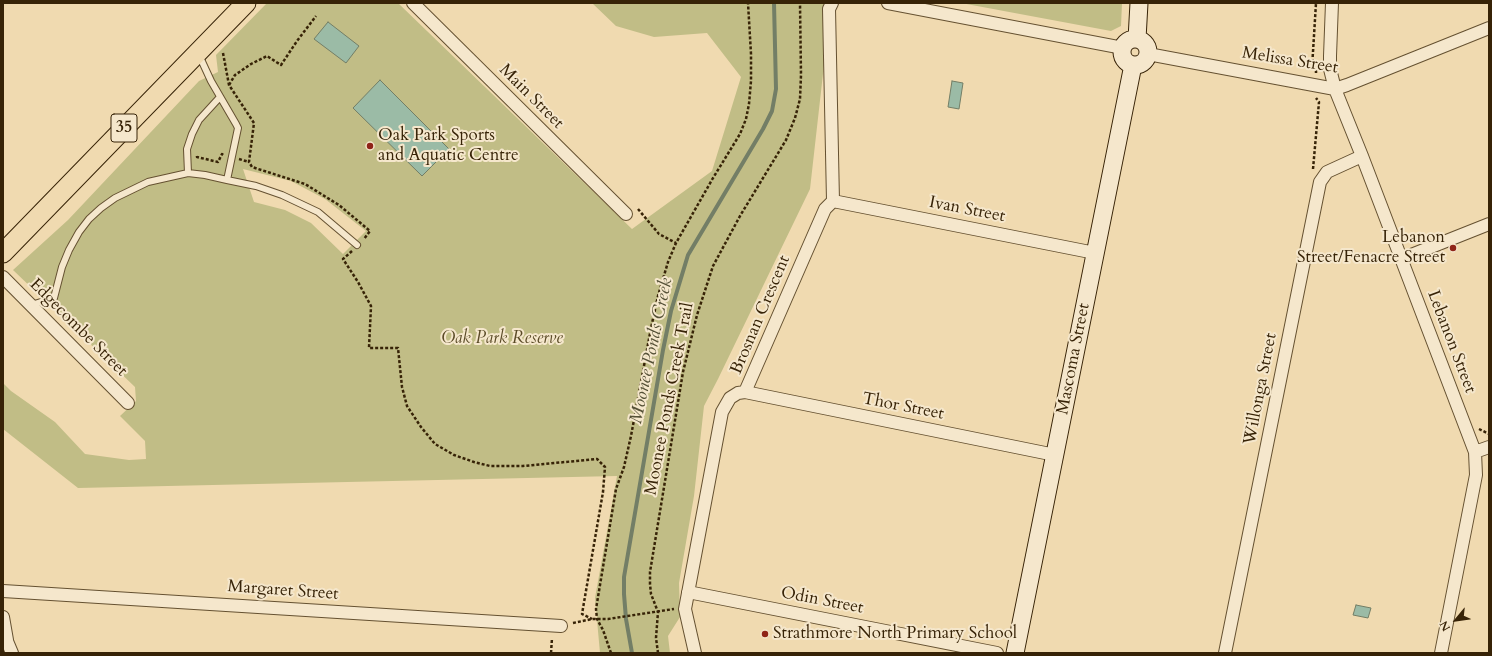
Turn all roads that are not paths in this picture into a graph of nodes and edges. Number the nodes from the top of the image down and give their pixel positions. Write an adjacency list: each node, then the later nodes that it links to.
1 (246, 3): 10 (main road, 35)
2 (413, 3): 19 (street, Main Street)
3 (832, 3): 18 (street)
4 (888, 3): 9 (street)
5 (1139, 3): 8 (main road)
6 (1332, 3): 13 (street, Lebanon Street)
7 (1489, 28): 13 (street, Melissa Street)
8 (1137, 39): 9 (main road); 11 (main road)
9 (1123, 48): 12 (main road)
10 (198, 52): 14 (lane); 22 (main road, 35)
11 (1148, 54): 12 (main road); 13 (street, Melissa Street)
12 (1133, 65): 23 (main road, Mascoma Street)
13 (1335, 89): 15 (street, Lebanon Street)
14 (220, 97): 16 (lane); 17 (lane)
15 (1362, 156): 24 (street, Lebanon Street); 41 (street, Willonga Street)
16 (188, 173): 17 (lane); 26 (lane)
17 (227, 180): 21 (lane)
18 (833, 201): 23 (street, Ivan Street); 27 (street, Brosnan Crescent)
19 (626, 214)
20 (1489, 224): 24 (street)
21 (358, 245)
22 (3, 253)
23 (1095, 253): 31 (main road, Mascoma Street)
24 (1401, 259): 30 (street, Lebanon Street)
25 (3, 277): 26 (street, Edgecombe Street)
26 (31, 305): 28 (street, Edgecombe Street)
27 (745, 392): 31 (street, Thor Street); 33 (street, Brosnan Crescent)
28 (128, 403)
29 (1489, 447): 30 (street)
30 (1475, 452): 42 (street, Lebanon Street)
31 (1055, 455): 40 (main road, Mascoma Street)
32 (3, 591): 35 (street, Margaret Street)
33 (688, 592): 38 (street, Brosnan Crescent); 39 (street, Odin Street)
34 (3, 617): 36 (street)
35 (556, 626)
36 (5, 637): 37 (street)
37 (12, 653)
38 (695, 653)
39 (997, 653)
40 (1015, 653)
41 (1225, 653)
42 (1441, 653)

